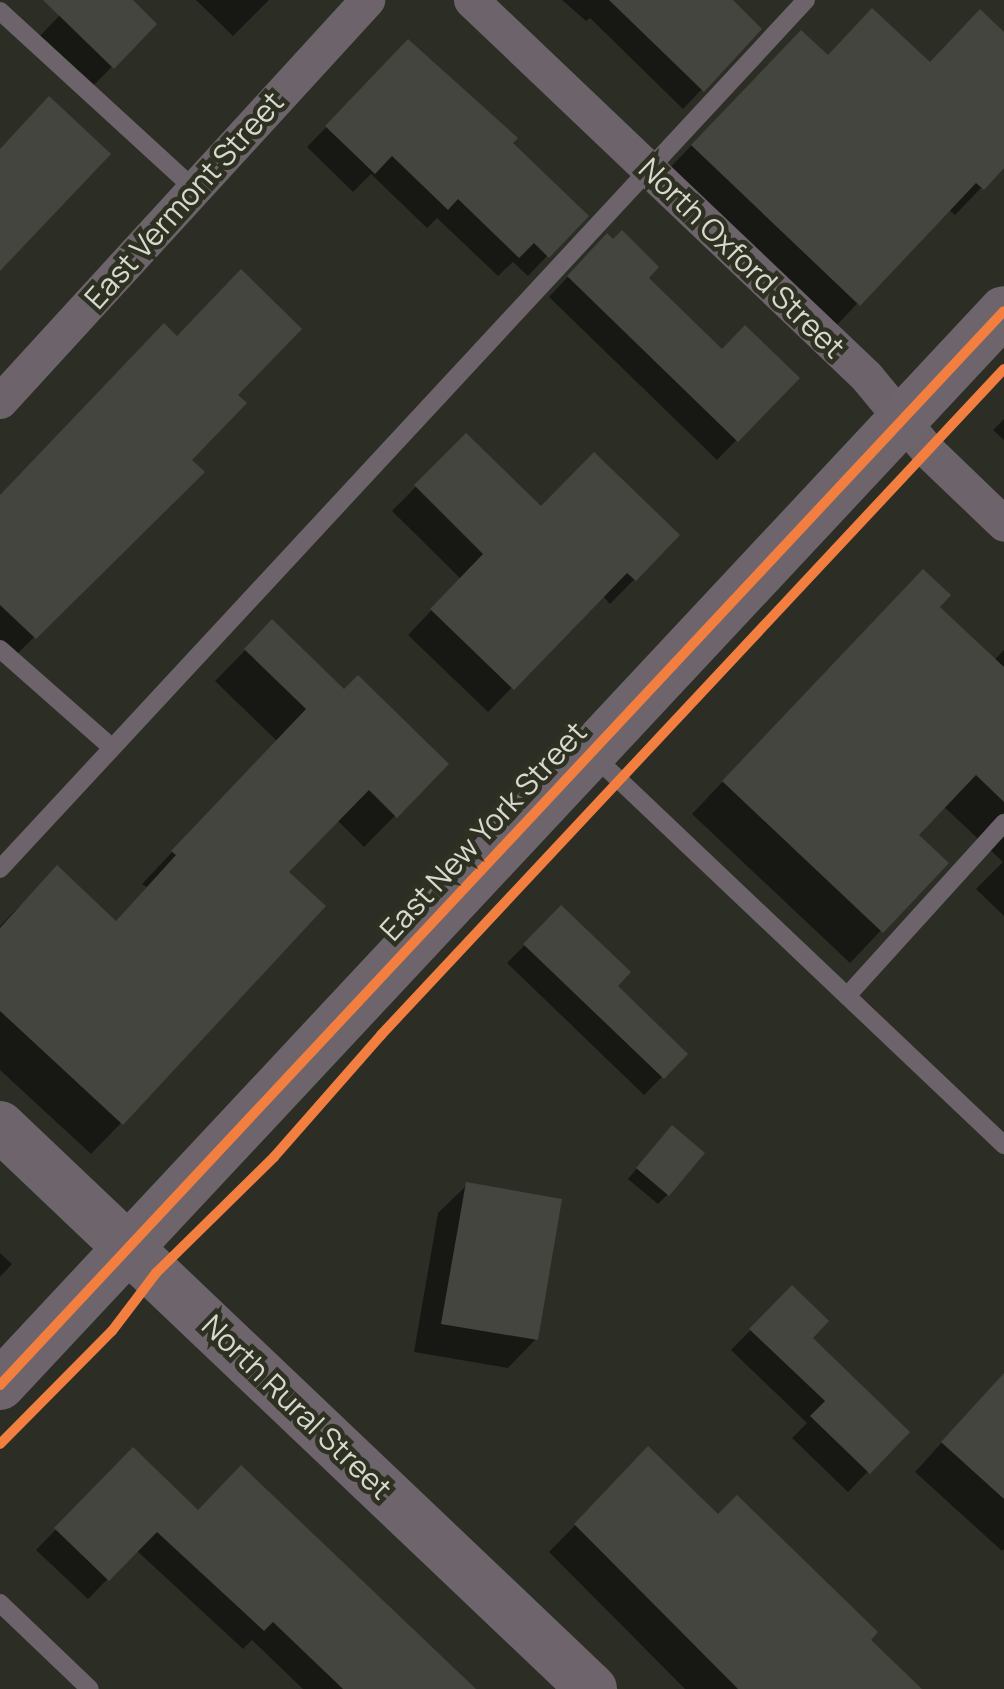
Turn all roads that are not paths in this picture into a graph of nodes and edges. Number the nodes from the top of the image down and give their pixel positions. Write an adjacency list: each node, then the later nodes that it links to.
1 (368, 0): 6 (street, East Vermont Street)
2 (471, 0): 5 (street, North Oxford Street)
3 (806, 0): 5 (lane)
4 (0, 10): 6 (lane)
5 (647, 168): 9 (street, North Oxford Street); 12 (lane)
6 (194, 189): 8 (street, East Vermont Street)
7 (1004, 310): 9 (main road, East New York Street)
8 (0, 401)
9 (903, 419): 10 (street, North Oxford Street); 13 (main road, East New York Street)
10 (1004, 524)
11 (0, 648): 12 (lane)
12 (112, 746): 15 (lane)
13 (590, 753): 16 (lane); 19 (main road, East New York Street)
14 (1004, 823): 16 (lane)
15 (0, 868)
16 (848, 996): 18 (lane)
17 (0, 1126): 19 (main road, North Rural Street)
18 (1004, 1145)
19 (128, 1246): 20 (main road, East New York Street); 23 (main road, North Rural Street)
20 (0, 1385)
21 (0, 1603): 22 (lane)
22 (90, 1689)
23 (592, 1689)

